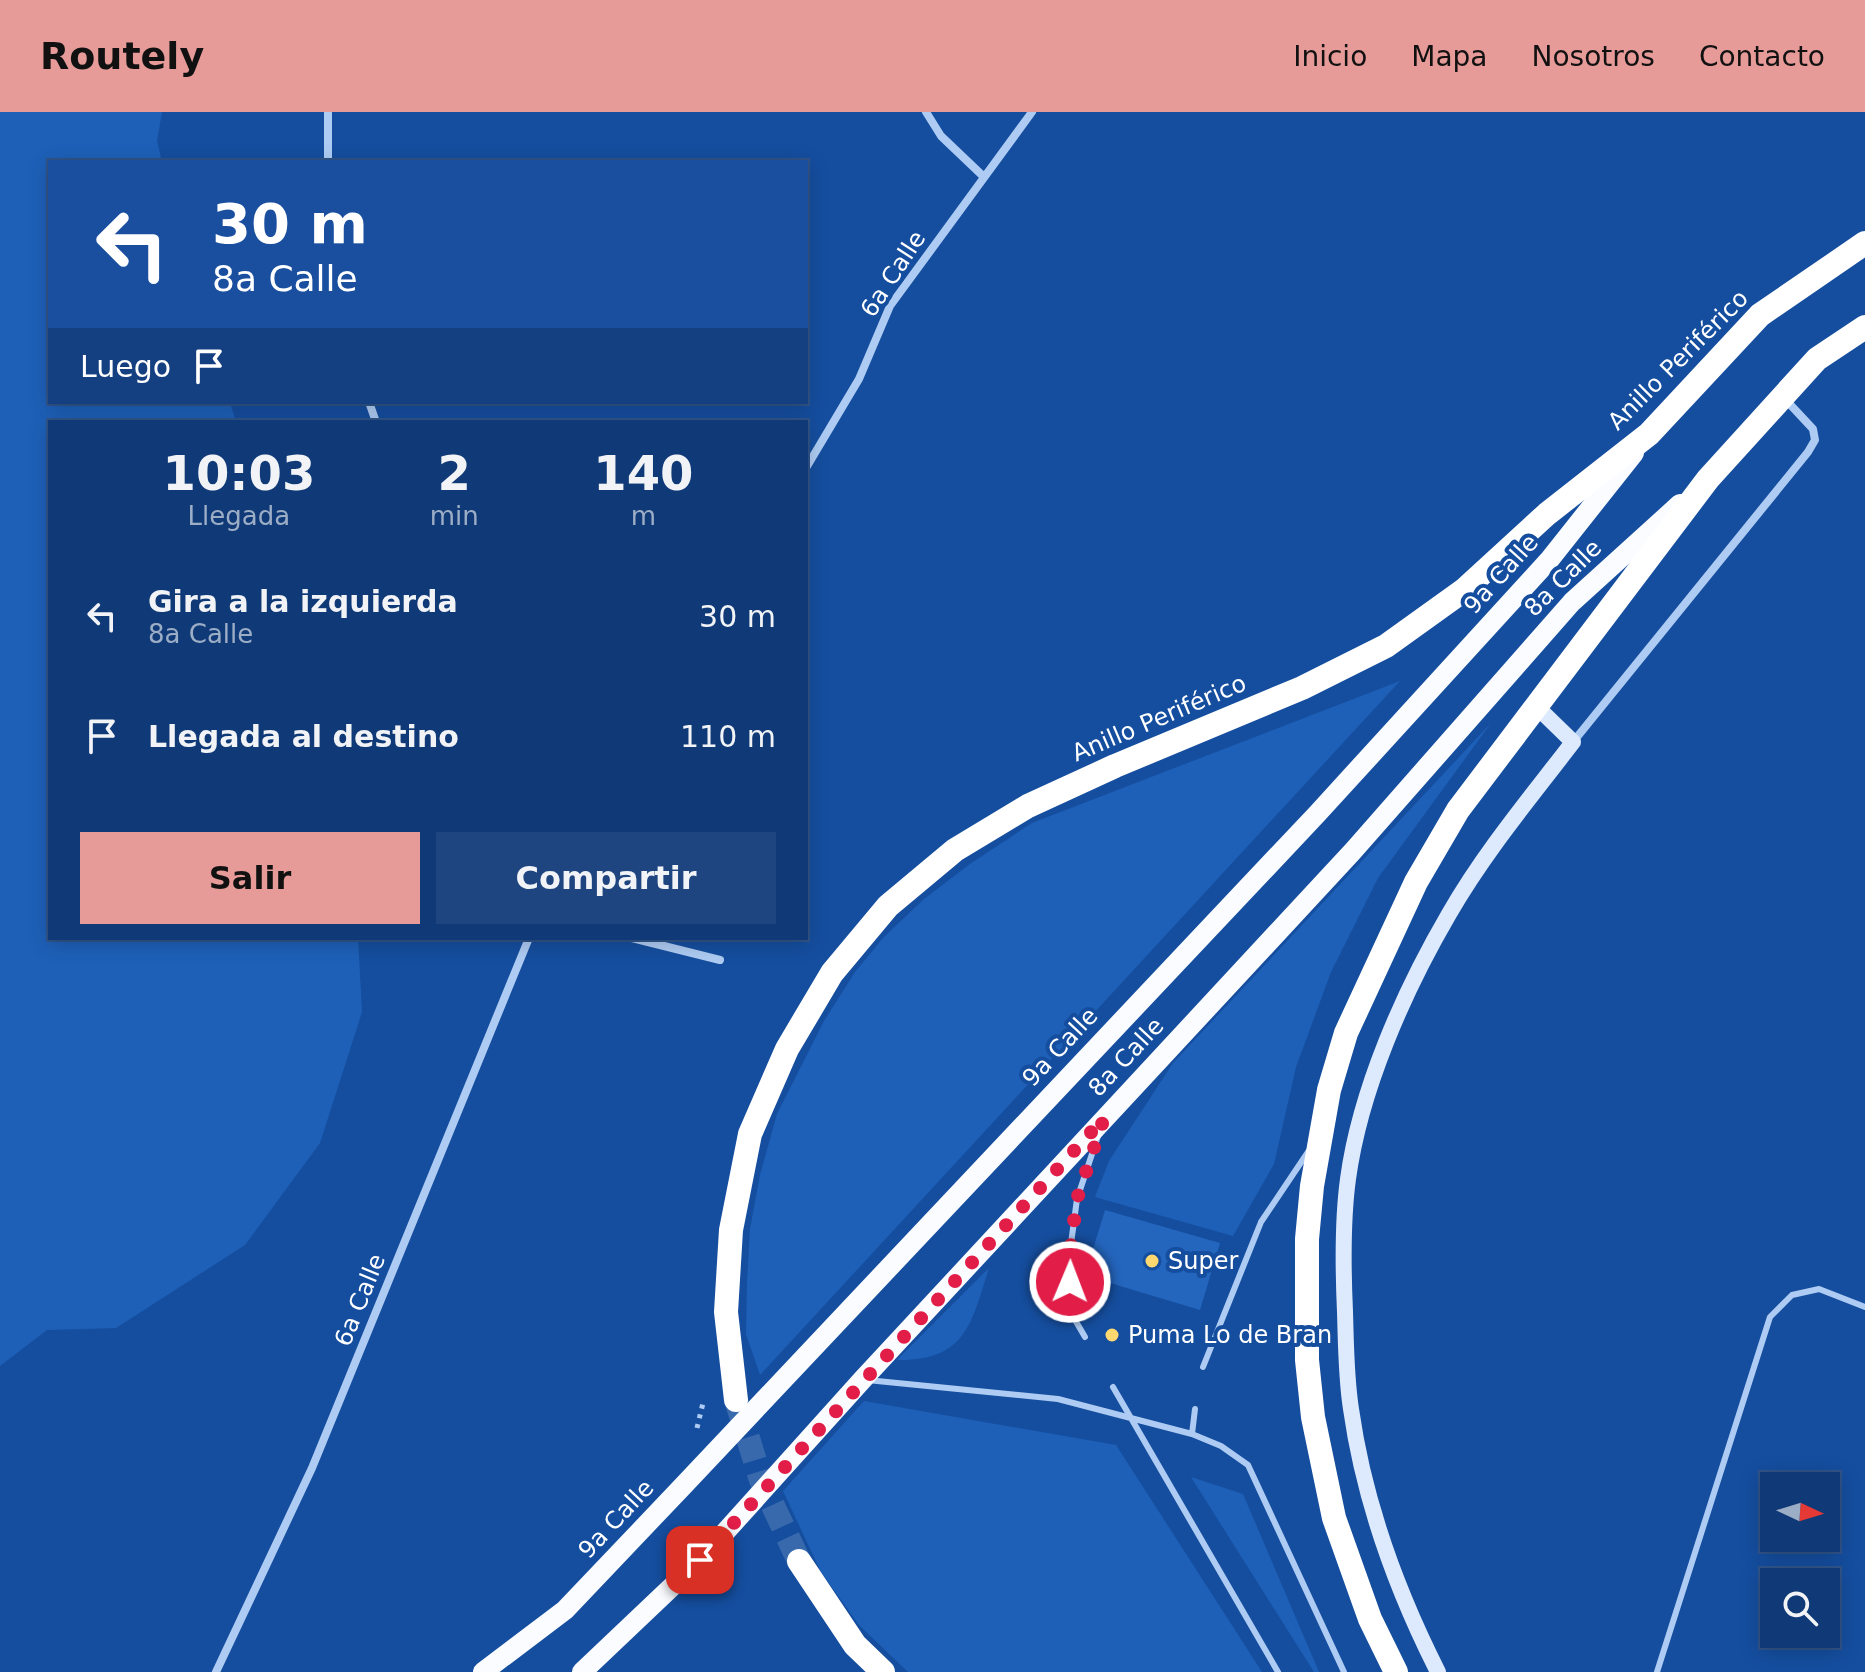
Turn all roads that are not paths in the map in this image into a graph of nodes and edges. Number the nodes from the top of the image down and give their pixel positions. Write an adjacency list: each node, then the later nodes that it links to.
1 (328, 112): 4 (street)
2 (926, 112): 5 (street)
3 (1032, 112): 5 (street, 6a Calle)
4 (328, 160)
5 (984, 177): 10 (street, 6a Calle)
6 (1865, 243): 9 (highway, Anillo Periférico)
7 (1865, 327): 8 (highway)
8 (1784, 397): 11 (highway); 13 (street)
9 (1649, 434): 24 (highway, Anillo Periférico); 30 (main road, 9a Calle)
10 (808, 465)
11 (1708, 479): 12 (highway); 17 (main road, 8a Calle)
12 (1535, 705): 13 (street); 18 (highway)
13 (1573, 742): 36 (street)
14 (528, 940): 29 (street, 6a Calle)
15 (640, 940): 16 (street)
16 (720, 960)
17 (1104, 1118): 20 (lane); 22 (main road, 8a Calle)
18 (1319, 1136): 21 (lane); 35 (highway)
19 (1865, 1307): 37 (lane)
20 (1085, 1337)
21 (1203, 1367)
22 (863, 1379): 26 (lane); 31 (main road, 8a Calle)
23 (1113, 1387): 26 (lane)
24 (736, 1400)
25 (1195, 1409): 27 (lane)
26 (1132, 1419): 27 (lane); 33 (lane)
27 (1192, 1434): 34 (lane)
28 (799, 1561): 32 (highway)
29 (216, 1672)
30 (483, 1672)
31 (582, 1672)
32 (883, 1672)
33 (1278, 1672)
34 (1344, 1672)
35 (1396, 1672)
36 (1438, 1672)
37 (1657, 1672)

